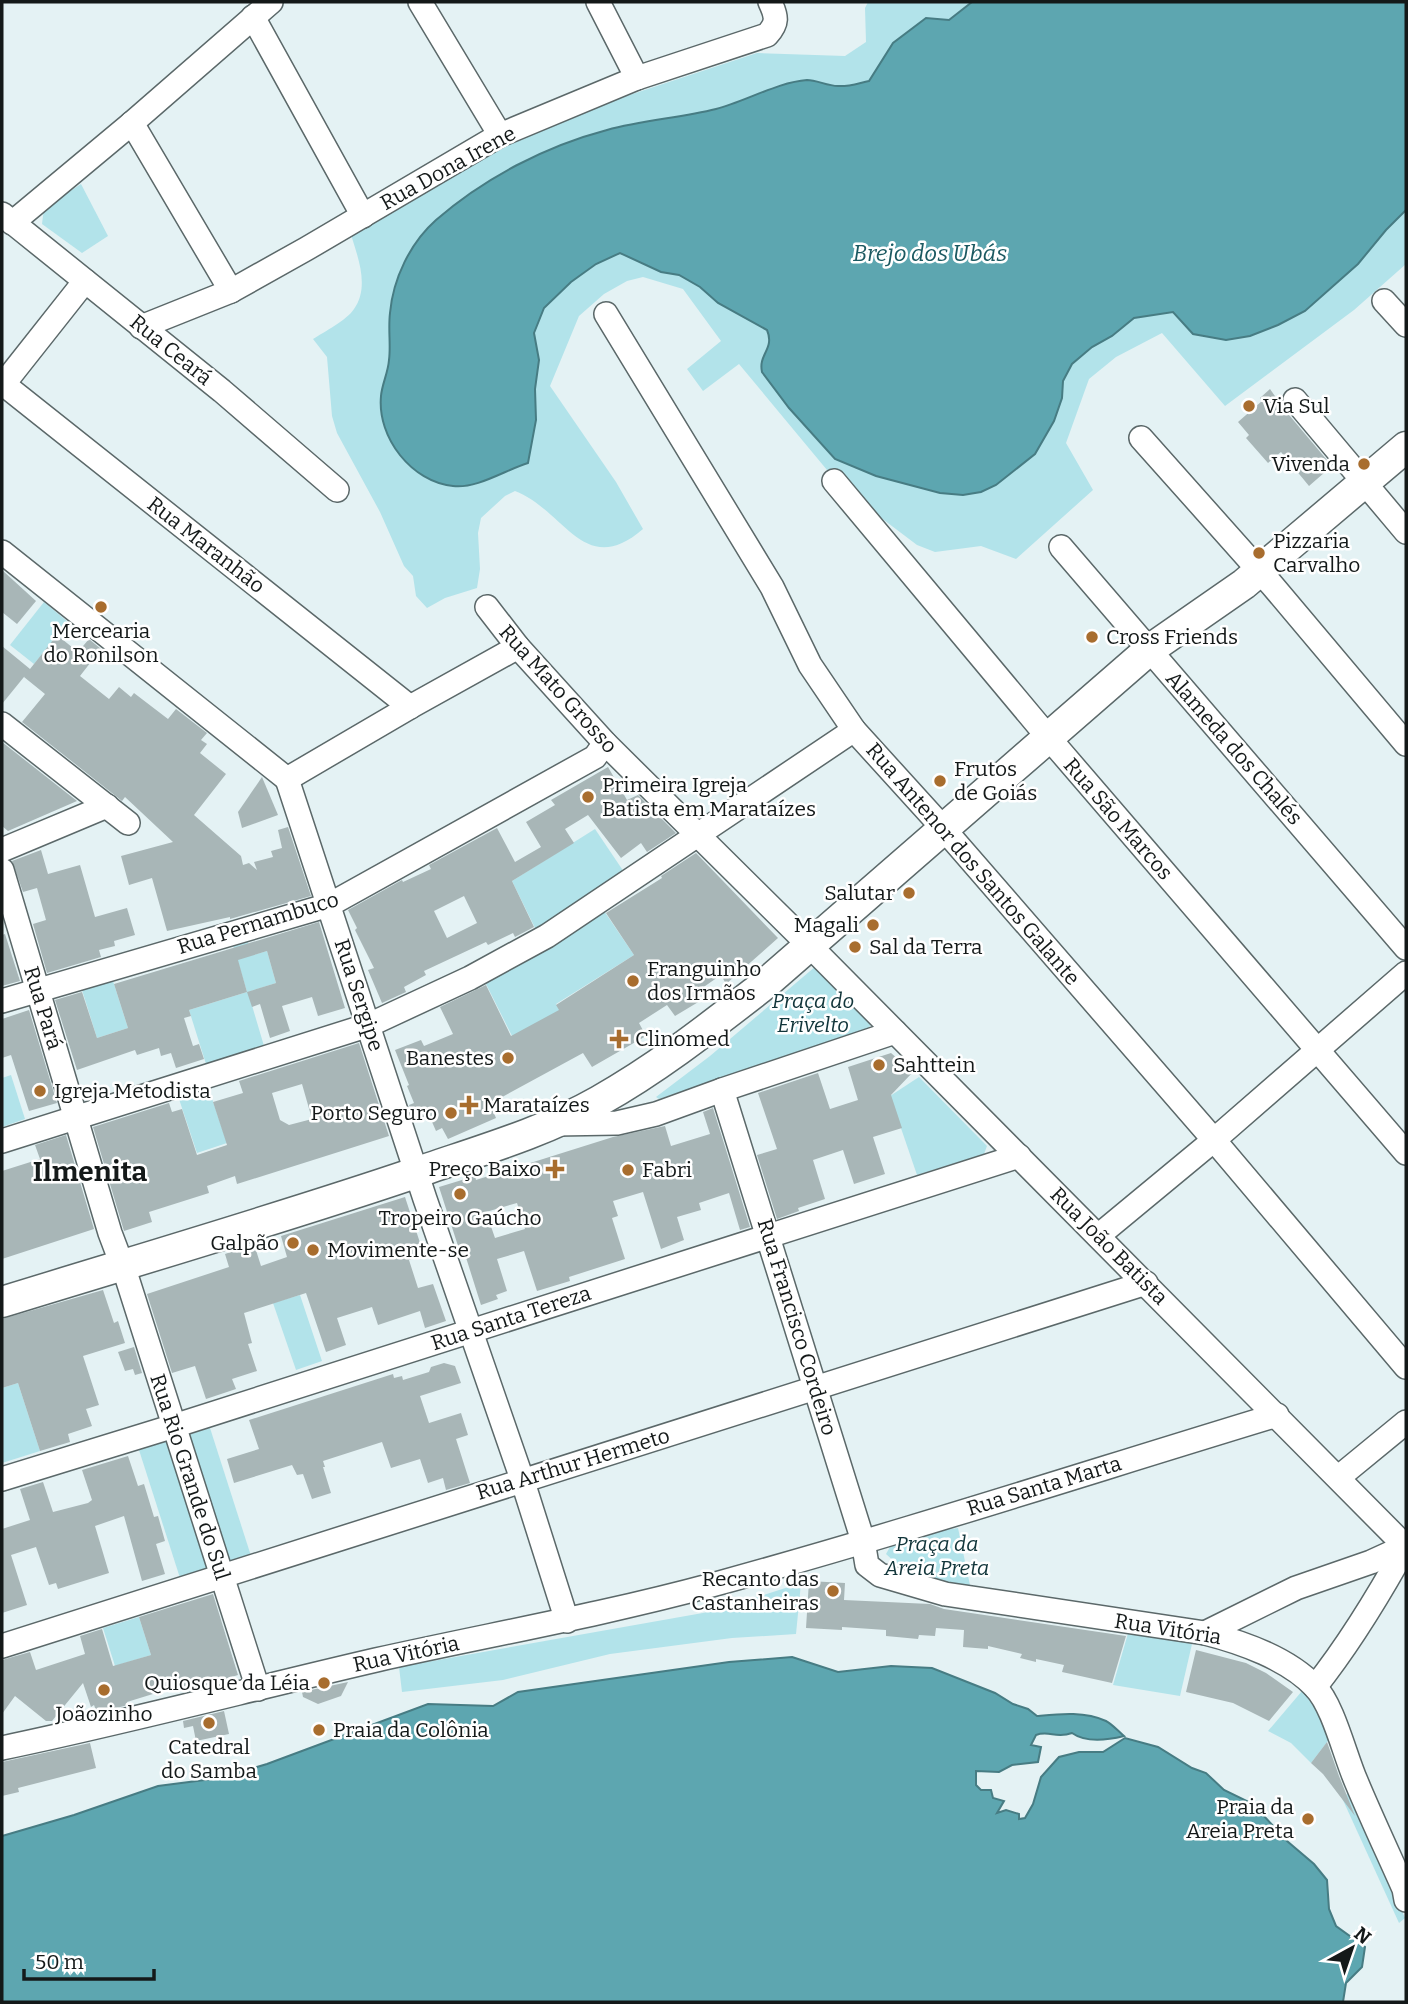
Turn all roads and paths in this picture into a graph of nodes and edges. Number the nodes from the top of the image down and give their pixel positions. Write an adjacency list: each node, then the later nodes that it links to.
1 (271, 2): 5 (street)
2 (420, 2): 8 (street)
3 (598, 2): 6 (street)
4 (770, 2): 6 (street, Rua Dona Irene)
5 (253, 18): 7 (street); 9 (street)
6 (637, 78): 8 (street, Rua Dona Irene)
7 (132, 123): 10 (street); 12 (street)
8 (500, 135): 9 (street, Rua Dona Irene)
9 (363, 216): 12 (street, Rua Dona Irene)
10 (7, 218): 11 (street, Rua Ceará)
11 (85, 282): 16 (street, Rua Ceará); 17 (street)
12 (231, 290): 16 (street, Rua Dona Irene)
13 (1384, 300): 15 (street)
14 (606, 314): 33 (street, Rua Antenor dos Santos Galante)
15 (1406, 325)
16 (141, 327): 23 (street, Rua Ceará)
17 (2, 384): 31 (street, Rua Maranhão)
18 (1295, 400): 22 (street)
19 (1141, 438): 27 (street)
20 (1406, 447): 22 (main road)
21 (834, 481): 34 (street, Rua São Marcos)
22 (1365, 482): 24 (street); 27 (main road)
23 (337, 490)
24 (1406, 532)
25 (1061, 548): 30 (street, Alameda dos Chalés)
26 (2, 552): 37 (street)
27 (1259, 571): 30 (main road); 36 (street)
28 (487, 607): 29 (street, Rua Mato Grosso)
29 (518, 647): 31 (street); 35 (street, Rua Mato Grosso)
30 (1149, 650): 34 (main road); 46 (street, Alameda dos Chalés)
31 (410, 706): 37 (street)
32 (2, 724): 38 (street)
33 (854, 730): 40 (street, Rua Antenor dos Santos Galante); 41 (street)
34 (1048, 737): 40 (main road); 52 (street, Rua São Marcos)
35 (605, 743): 41 (street, Rua Mato Grosso); 44 (street, Rua Pernambuco)
36 (1406, 744)
37 (288, 779): 44 (street, Rua Sergipe)
38 (107, 806): 39 (street); 42 (street)
39 (128, 823)
40 (943, 828): 45 (main road); 56 (street, Rua Antenor dos Santos Galante)
41 (698, 834): 45 (street, Rua Mato Grosso); 50 (street)
42 (2, 849)
43 (2, 870): 48 (street, Rua Pará)
44 (329, 905): 48 (street, Rua Pernambuco); 50 (street, Rua Sergipe)
45 (810, 946): 51 (street, Rua João Batista); 55 (main road)
46 (1406, 948)
47 (1406, 973): 52 (street)
48 (37, 989): 49 (street, Rua Pernambuco); 54 (street, Rua Pará)
49 (2, 1001)
50 (369, 1025): 54 (street); 60 (street, Rua Sergipe)
51 (895, 1032): 53 (street); 59 (street, Rua João Batista)
52 (1317, 1050): 56 (street); 58 (street, Rua São Marcos)
53 (722, 1090): 55 (street); 62 (street, Rua Francisco Cordeiro)
54 (75, 1118): 57 (street); 63 (street, Rua Pará)
55 (552, 1124): 60 (main road)
56 (1214, 1140): 61 (street); 67 (street, Rua Antenor dos Santos Galante)
57 (2, 1141)
58 (1406, 1153)
59 (1019, 1156): 61 (street, Rua João Batista); 62 (street, Rua Santa Tereza)
60 (417, 1172): 63 (main road); 66 (street, Rua Sergipe)
61 (1098, 1236): 64 (street, Rua João Batista)
62 (769, 1237): 66 (street, Rua Santa Tereza); 68 (street, Rua Francisco Cordeiro)
63 (122, 1265): 65 (main road); 71 (street, Rua Rio Grande do Sul)
64 (1146, 1283): 68 (street, Rua Arthur Hermeto); 69 (street, Rua João Batista)
65 (2, 1302)
66 (469, 1332): 71 (street, Rua Santa Tereza); 74 (street, Rua Sergipe)
67 (1406, 1367)
68 (816, 1388): 74 (street, Rua Arthur Hermeto); 75 (street, Rua Francisco Cordeiro)
69 (1277, 1415): 72 (street, Rua João Batista); 75 (street, Rua Santa Marta)
70 (1406, 1422): 72 (street)
71 (174, 1426): 73 (street, Rua Santa Tereza); 79 (street, Rua Rio Grande do Sul)
72 (1339, 1478): 76 (street, Rua João Batista)
73 (2, 1479)
74 (522, 1479): 79 (street, Rua Arthur Hermeto); 80 (street, Rua Sergipe)
75 (863, 1541): 77 (street, Rua Santa Marta); 78 (street, Rua Francisco Cordeiro)
76 (1406, 1546): 81 (street); 83 (street)
77 (811, 1557): 80 (street, Rua Vitória)
78 (867, 1564): 81 (street, Rua Vitória)
79 (222, 1577): 82 (street, Rua Arthur Hermeto); 84 (street, Rua Rio Grande do Sul)
80 (567, 1621): 84 (street, Rua Vitória)
81 (1205, 1633): 83 (street, Rua Vitória)
82 (2, 1646)
83 (1315, 1687): 86 (street, Rua Vitória)
84 (258, 1689): 85 (street, Rua Vitória)
85 (2, 1748)
86 (1406, 1900)

